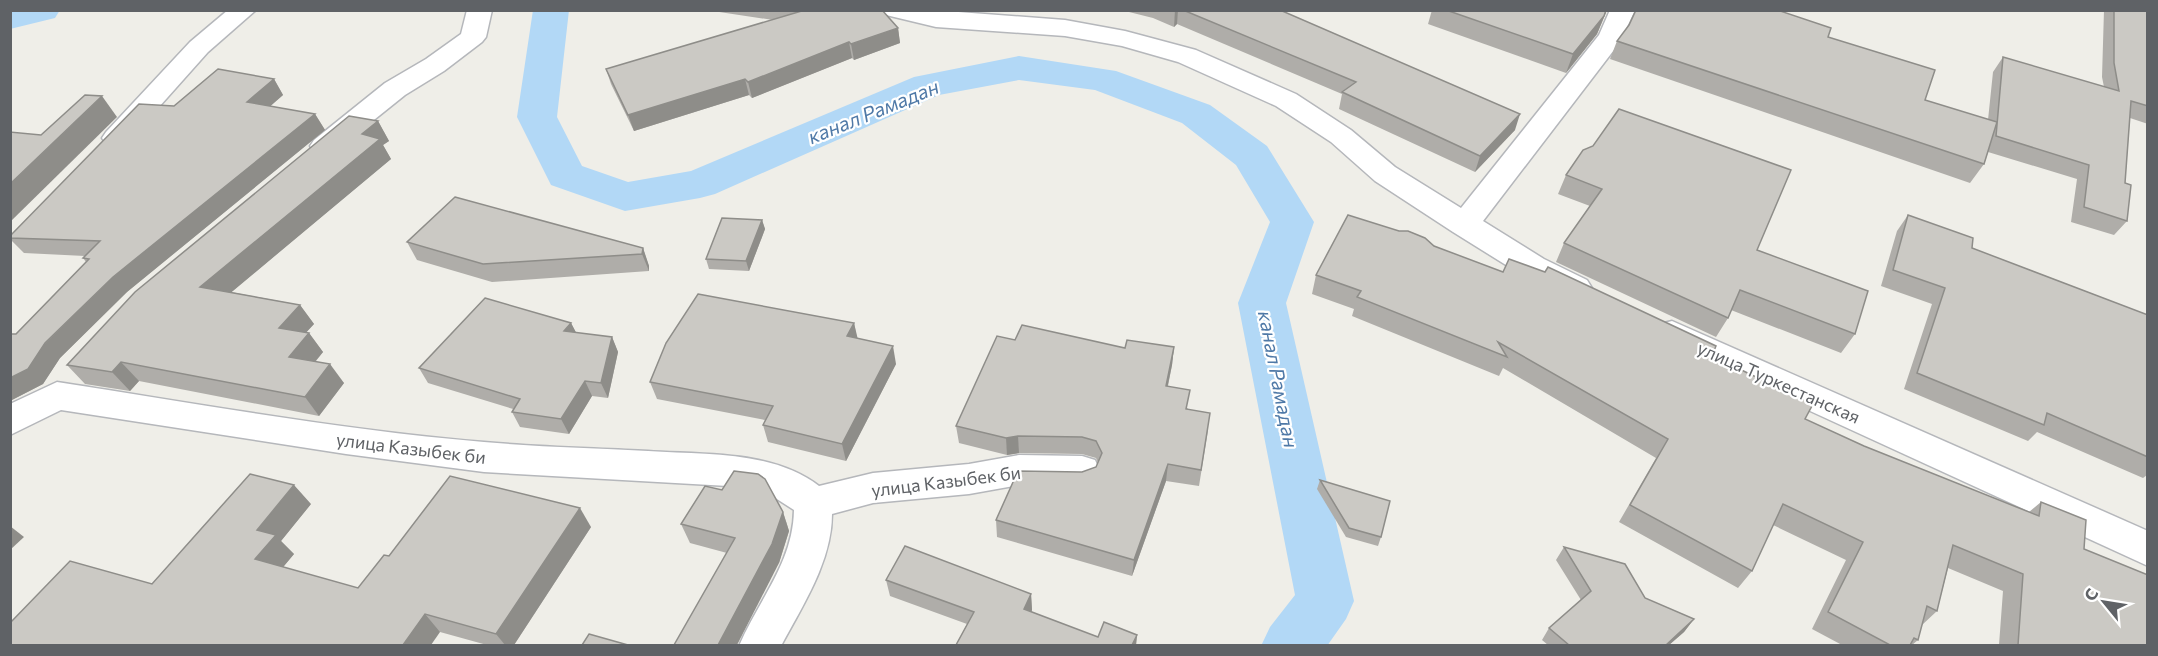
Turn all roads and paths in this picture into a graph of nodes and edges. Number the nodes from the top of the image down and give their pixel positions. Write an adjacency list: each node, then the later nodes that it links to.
1 (244, 10): 5 (street)
2 (480, 10): 6 (street)
3 (895, 10): 7 (street)
4 (1623, 10): 7 (street)
5 (97, 157)
6 (300, 166)
7 (1464, 225): 8 (street)
8 (1607, 302)
9 (1649, 322): 13 (street, улица Туркестанская)
10 (10, 421): 12 (street, улица Казыбек би)
11 (1082, 471): 12 (street, улица Казыбек би)
12 (813, 503): 14 (street)
13 (2148, 549)
14 (759, 645)

